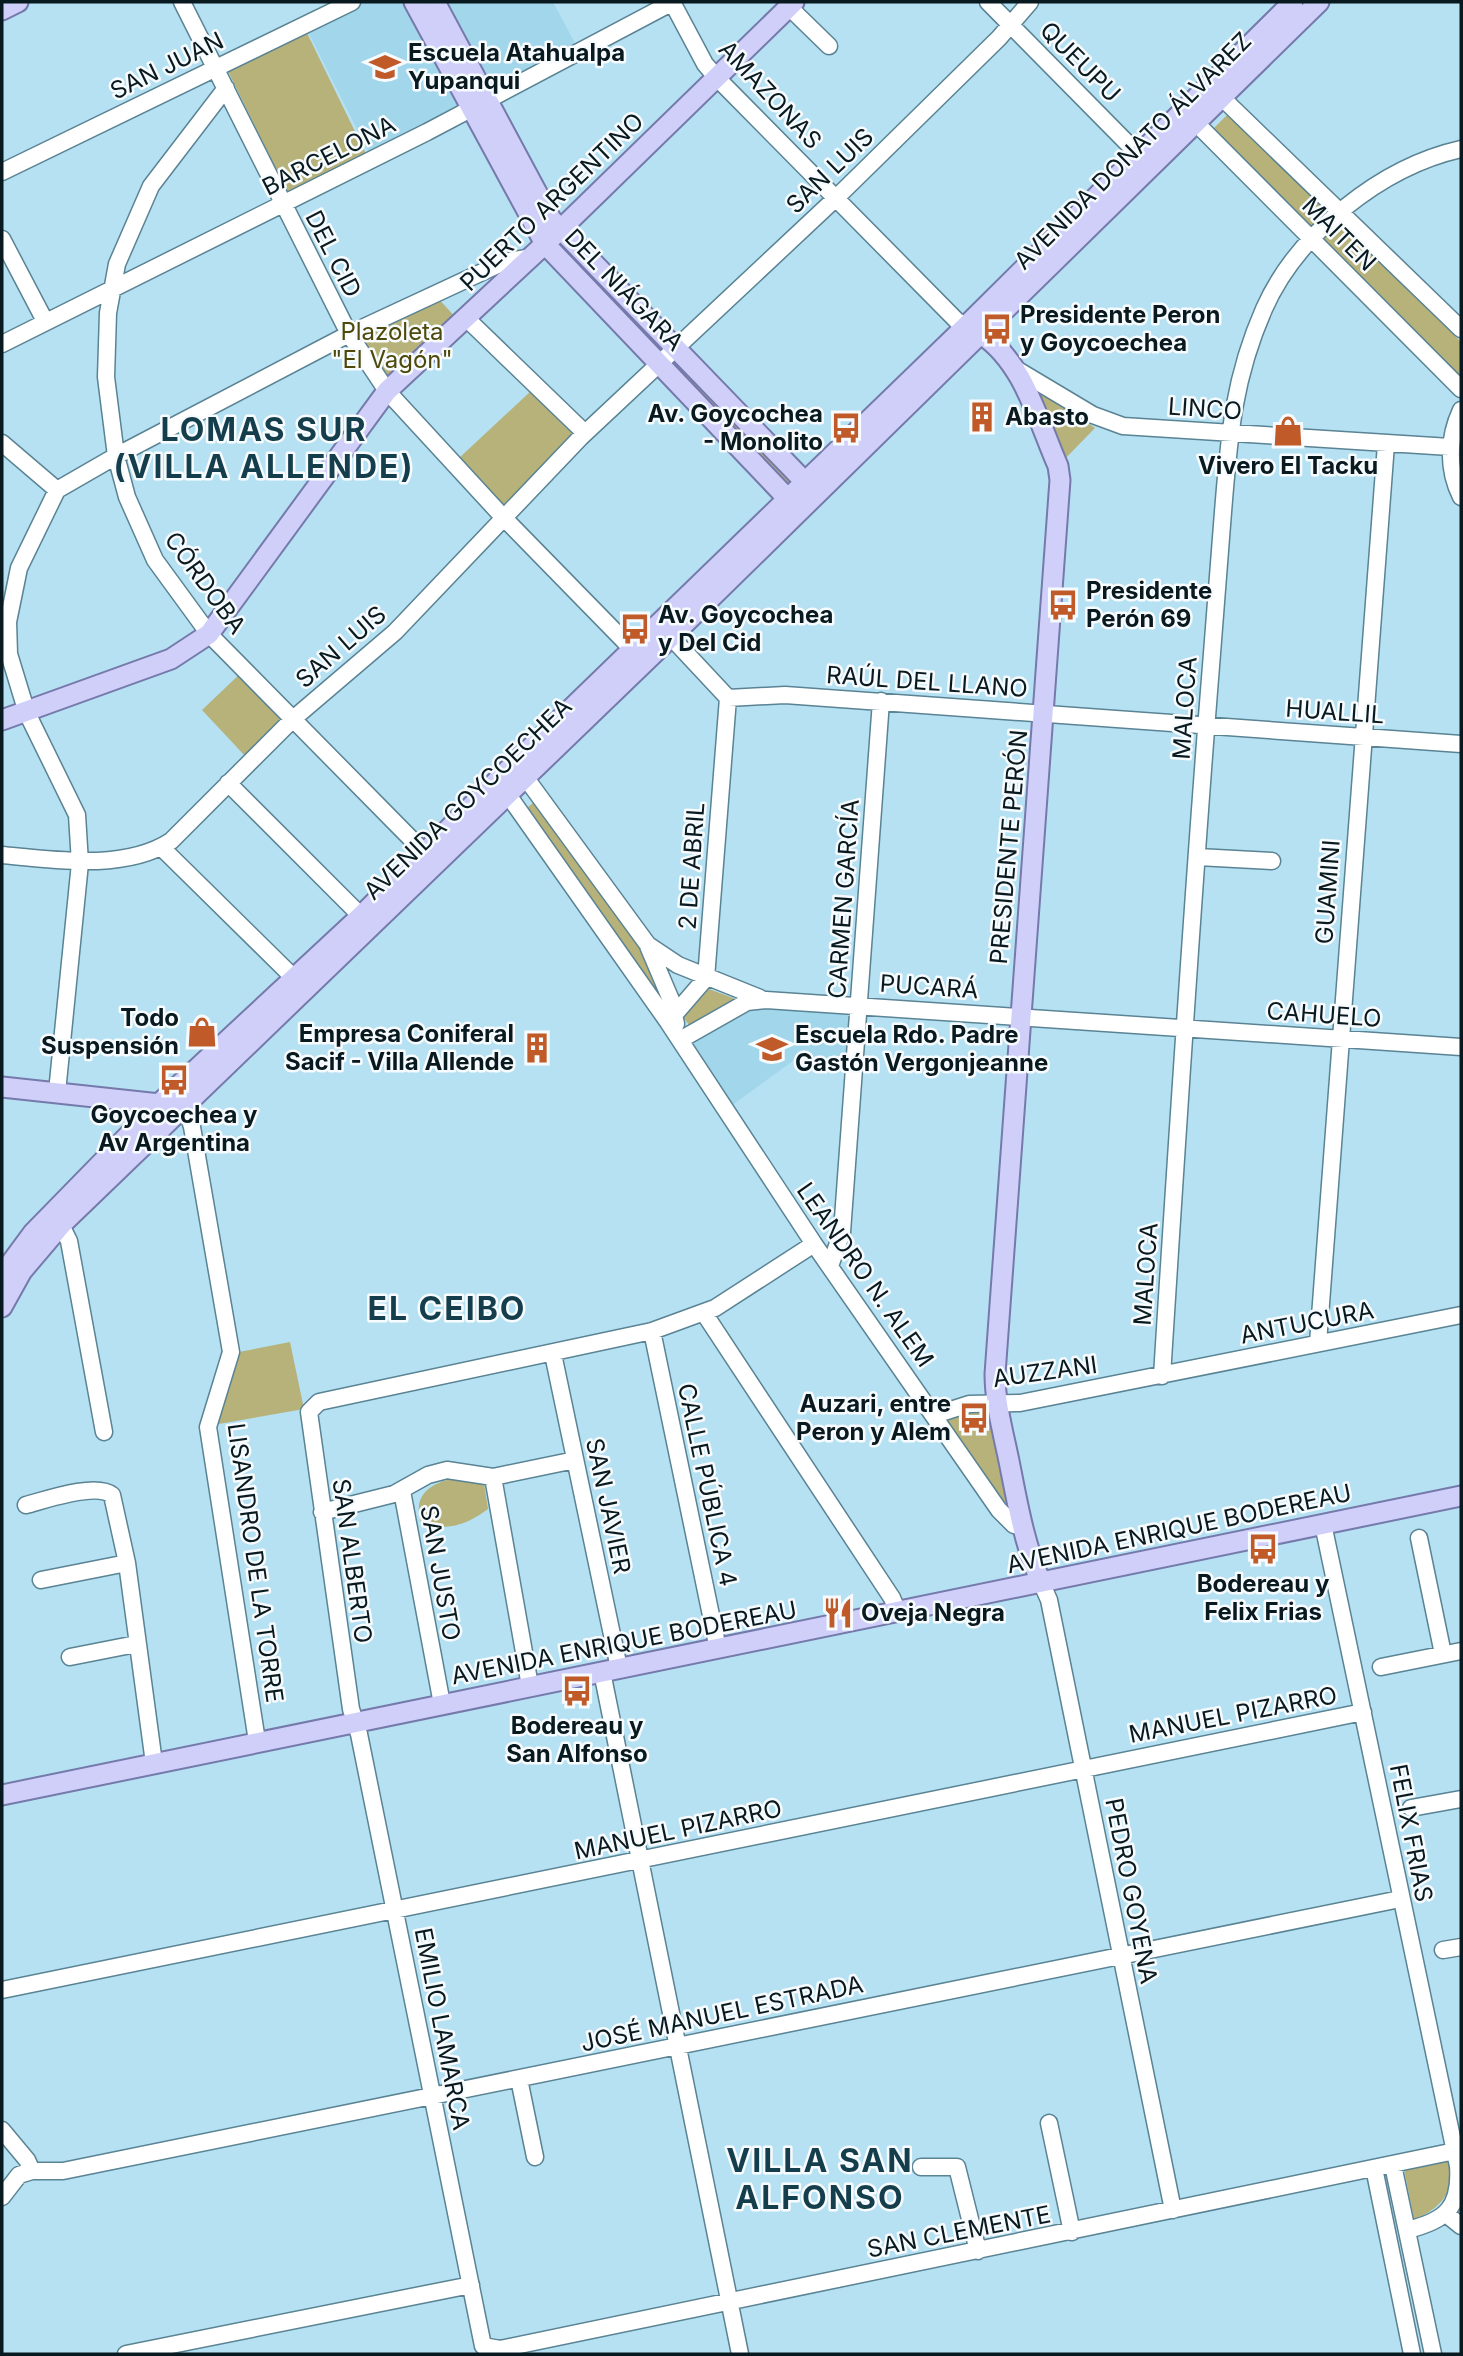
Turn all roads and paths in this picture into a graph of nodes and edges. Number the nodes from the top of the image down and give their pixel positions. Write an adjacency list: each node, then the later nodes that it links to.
1 (18, 2): 12 (main road)
2 (182, 2): 15 (street, DEL CID)
3 (352, 2): 15 (street, SAN JUAN)
4 (414, 2): 19 (main road, DEL NIÁGARA)
5 (435, 2): 19 (main road, DEL NIÁGARA)
6 (672, 2): 16 (street, AMAZONAS); 19 (street, BARCELONA)
7 (988, 2): 13 (street, QUEUPU)
8 (1030, 2): 13 (street, SAN LUIS)
9 (1293, 2): 18 (main road, AVENIDA DONATO ÁLVAREZ)
10 (1319, 2): 18 (main road, AVENIDA DONATO ÁLVAREZ)
11 (792, 4): 14 (street); 16 (main road, PUERTO ARGENTINO)
12 (2, 10)
13 (1009, 24): 22 (street, QUEUPU); 24 (street, SAN LUIS)
14 (829, 46)
15 (216, 67): 17 (street, DEL CID); 23 (street, SAN JUAN)
16 (717, 78): 24 (street, AMAZONAS); 27 (main road, PUERTO ARGENTINO)
17 (226, 88): 25 (street, DEL CID); 31 (street, CÓRDOBA)
18 (1215, 91): 20 (main road, AVENIDA DONATO ÁLVAREZ); 26 (street, MAITEN)
19 (479, 103): 25 (street, BARCELONA); 27 (main road, DEL NIÁGARA); 30 (main road, DEL NIÁGARA)
20 (1190, 116): 22 (main road, AVENIDA DONATO ÁLVAREZ); 29 (street, MAITEN); 35 (main road, AVENIDA DONATO ÁLVAREZ)
21 (1461, 149): 26 (street, MALOCA)
22 (1139, 155): 35 (main road, AVENIDA DONATO ÁLVAREZ)
23 (2, 172)
24 (836, 198): 35 (street, AMAZONAS); 38 (street, SAN LUIS)
25 (283, 205): 31 (street, BARCELONA); 36 (street, DEL CID)
26 (1342, 212): 29 (street, MALOCA); 34 (street, MAITEN)
27 (561, 229): 30 (main road, PUERTO ARGENTINO); 38 (main road, DEL NIÁGARA)
28 (2, 239): 33 (street)
29 (1313, 240): 41 (street, MAITEN); 45 (street, MALOCA)
30 (538, 251): 32 (main road, PUERTO ARGENTINO); 36 (street); 39 (main road, DEL NIÁGARA)
31 (113, 290): 33 (street, BARCELONA); 49 (street, CÓRDOBA)
32 (466, 318): 42 (main road, PUERTO ARGENTINO); 44 (street)
33 (45, 321): 37 (street, BARCELONA)
34 (1461, 329)
35 (974, 330): 40 (main road, PRESIDENTE PERÓN); 51 (main road, AVENIDA GOYCOECHEA)
36 (349, 334): 42 (street, DEL CID); 49 (street)
37 (2, 344)
38 (677, 347): 39 (street, SAN LUIS); 51 (main road, DEL NIÁGARA)
39 (660, 363): 44 (street, SAN LUIS); 51 (main road, DEL NIÁGARA)
40 (1016, 369): 45 (street, LINCO); 61 (main road, PRESIDENTE PERÓN)
41 (1461, 389)
42 (387, 391): 53 (street, DEL CID); 55 (main road, PUERTO ARGENTINO)
43 (1461, 410): 48 (street)
44 (585, 433): 53 (street, SAN LUIS)
45 (1228, 434): 47 (street, LINCO); 64 (street, MALOCA)
46 (2, 443): 50 (street)
47 (1386, 444): 48 (street, LINCO); 65 (street, GUAMINI)
48 (1450, 447): 52 (street)
49 (116, 456): 50 (street); 55 (street, CÓRDOBA)
50 (57, 490): 54 (street)
51 (802, 495): 56 (main road, AVENIDA GOYCOECHEA); 57 (main road, AVENIDA GOYCOECHEA)
52 (1461, 497)
53 (503, 517): 57 (street, DEL CID); 62 (street, SAN LUIS)
54 (7, 598): 60 (street)
55 (209, 634): 60 (main road, PUERTO ARGENTINO); 62 (street, CÓRDOBA)
56 (671, 636): 58 (street); 67 (main road, AVENIDA GOYCOECHEA)
57 (633, 650): 67 (main road, AVENIDA GOYCOECHEA)
58 (728, 698): 59 (street, RAÚL DEL LLANO); 80 (street, 2 DE ABRIL)
59 (881, 701): 61 (street, RAÚL DEL LLANO); 82 (street, CARMEN GARCÍA)
60 (27, 713): 63 (main road, PUERTO ARGENTINO); 76 (street)
61 (1045, 713): 64 (street, RAÚL DEL LLANO); 83 (main road, PRESIDENTE PERÓN)
62 (293, 719): 68 (street, SAN LUIS); 72 (street, CÓRDOBA)
63 (2, 720)
64 (1206, 726): 65 (street, HUALLIL); 74 (street, MALOCA)
65 (1362, 737): 66 (street, HUALLIL); 86 (street, GUAMINI)
66 (1461, 744)
67 (519, 770): 69 (main road, AVENIDA GOYCOECHEA); 70 (street, LEANDRO N. ALEM)
68 (228, 783): 71 (street, SAN LUIS); 77 (street)
69 (508, 793): 70 (street); 72 (main road, AVENIDA GOYCOECHEA); 84 (street, LEANDRO N. ALEM); 92 (main road, AVENIDA GOYCOECHEA)
70 (536, 793): 78 (street, LEANDRO N. ALEM)
71 (161, 847): 76 (street); 79 (street)
72 (425, 853): 77 (main road, AVENIDA GOYCOECHEA)
73 (2, 855): 76 (street)
74 (1198, 857): 75 (street); 85 (street, MALOCA)
75 (1272, 861)
76 (80, 863): 90 (street)
77 (361, 916): 79 (main road, AVENIDA GOYCOECHEA)
78 (648, 945): 80 (street, LEANDRO N. ALEM); 84 (street, LEANDRO N. ALEM)
79 (294, 978): 91 (main road, AVENIDA GOYCOECHEA)
80 (706, 978): 81 (street, LEANDRO N. ALEM); 84 (street)
81 (765, 999): 82 (street, PUCARÁ); 87 (street, PUCARÁ)
82 (860, 1006): 83 (street, PUCARÁ); 95 (street, CARMEN GARCÍA)
83 (1020, 1016): 85 (street, PUCARÁ); 104 (main road, PRESIDENTE PERÓN)
84 (671, 1019): 87 (street, LEANDRO N. ALEM)
85 (1184, 1028): 86 (street, CAHUELO); 103 (street, MALOCA)
86 (1340, 1038): 88 (street, CAHUELO); 101 (street, GUAMINI)
87 (680, 1040): 94 (street, LEANDRO N. ALEM)
88 (1461, 1046)
89 (2, 1087): 90 (main road)
90 (57, 1092): 91 (main road)
91 (161, 1102): 92 (main road); 96 (main road, AVENIDA GOYCOECHEA)
92 (180, 1109): 93 (main road, AVENIDA GOYCOECHEA); 131 (street, LISANDRO DE LA TORRE)
93 (61, 1225): 97 (main road, AVENIDA GOYCOECHEA); 106 (street)
94 (814, 1244): 95 (street, LEANDRO N. ALEM); 98 (street)
95 (830, 1266): 105 (street, LEANDRO N. ALEM)
96 (2, 1275)
97 (2, 1307)
98 (704, 1313): 100 (street); 119 (street)
99 (1461, 1315): 101 (street, ANTUCURA)
100 (652, 1331): 102 (street); 121 (street, CALLE PÚBLICA 4)
101 (1318, 1343): 103 (street, ANTUCURA)
102 (553, 1354): 107 (street, SAN JAVIER); 112 (street, SAN ALBERTO)
103 (1162, 1376): 104 (street, AUZZANI)
104 (997, 1404): 105 (street, AUZZANI); 114 (main road, PRESIDENTE PERÓN)
105 (935, 1415): 114 (street, LEANDRO N. ALEM)
106 (104, 1432)
107 (575, 1460): 108 (street); 126 (street, SAN JAVIER)
108 (493, 1477): 109 (street); 127 (street)
109 (402, 1491): 112 (street); 128 (street, SAN JUSTO)
110 (1461, 1496): 113 (main road, AVENIDA ENRIQUE BODEREAU)
111 (26, 1505): 116 (street)
112 (322, 1512): 130 (street, SAN ALBERTO)
113 (1323, 1524): 118 (main road, AVENIDA ENRIQUE BODEREAU); 129 (street, FELIX FRIAS)
114 (1023, 1525): 118 (main road, PRESIDENTE PERÓN)
115 (1419, 1538): 123 (street)
116 (127, 1563): 117 (street); 120 (street)
117 (41, 1580)
118 (1041, 1582): 119 (main road, AVENIDA ENRIQUE BODEREAU); 133 (street, PEDRO GOYENA)
119 (898, 1612): 121 (main road, AVENIDA ENRIQUE BODEREAU)
120 (136, 1644): 124 (street); 132 (street)
121 (718, 1649): 126 (main road, AVENIDA ENRIQUE BODEREAU)
122 (1461, 1651): 123 (street)
123 (1443, 1654): 125 (street)
124 (70, 1657)
125 (1381, 1667)
126 (611, 1670): 127 (main road, AVENIDA ENRIQUE BODEREAU); 137 (street, SAN JAVIER)
127 (530, 1686): 128 (main road, AVENIDA ENRIQUE BODEREAU)
128 (442, 1704): 130 (main road, AVENIDA ENRIQUE BODEREAU)
129 (1363, 1712): 133 (street, MANUEL PIZARRO); 138 (street, FELIX FRIAS)
130 (356, 1722): 131 (main road, AVENIDA ENRIQUE BODEREAU); 139 (street, EMILIO LAMARCA)
131 (257, 1741): 132 (main road, AVENIDA ENRIQUE BODEREAU)
132 (154, 1763): 134 (main road, AVENIDA ENRIQUE BODEREAU)
133 (1083, 1769): 137 (street, MANUEL PIZARRO); 142 (street, PEDRO GOYENA)
134 (2, 1795)
135 (1461, 1799): 136 (street)
136 (1411, 1808)
137 (640, 1861): 139 (street, MANUEL PIZARRO); 144 (street, SAN JAVIER)
138 (1400, 1899): 142 (street, JOSÉ MANUEL ESTRADA); 149 (street, FELIX FRIAS)
139 (395, 1910): 143 (street, MANUEL PIZARRO); 146 (street, EMILIO LAMARCA)
140 (1461, 1947): 141 (street)
141 (1443, 1951)
142 (1121, 1956): 144 (street, JOSÉ MANUEL ESTRADA); 157 (street, PEDRO GOYENA)
143 (2, 1990)
144 (678, 2046): 145 (street, JOSÉ MANUEL ESTRADA); 163 (street, SAN JAVIER)
145 (519, 2079): 146 (street, JOSÉ MANUEL ESTRADA); 150 (street)
146 (432, 2097): 154 (street, JOSÉ MANUEL ESTRADA); 162 (street, EMILIO LAMARCA)
147 (1049, 2123): 160 (street)
148 (2, 2130): 154 (street)
149 (1455, 2151): 151 (street, SAN CLEMENTE); 156 (street, FELIX FRIAS)
150 (535, 2157)
151 (1393, 2165): 153 (street, SAN CLEMENTE); 159 (street)
152 (921, 2167): 161 (street)
153 (1374, 2168): 157 (street, SAN CLEMENTE); 167 (street)
154 (32, 2171): 155 (street)
155 (2, 2197)
156 (1454, 2207): 158 (street); 159 (street)
157 (1173, 2210): 160 (street, SAN CLEMENTE)
158 (1461, 2226)
159 (1407, 2230): 168 (street)
160 (1072, 2232): 161 (street, SAN CLEMENTE)
161 (978, 2251): 163 (street, SAN CLEMENTE)
162 (471, 2285): 164 (street, EMILIO LAMARCA); 165 (street)
163 (728, 2301): 164 (street, SAN CLEMENTE); 166 (street, SAN JAVIER)
164 (479, 2350)
165 (126, 2354)
166 (740, 2354)
167 (1412, 2354)
168 (1433, 2354)

